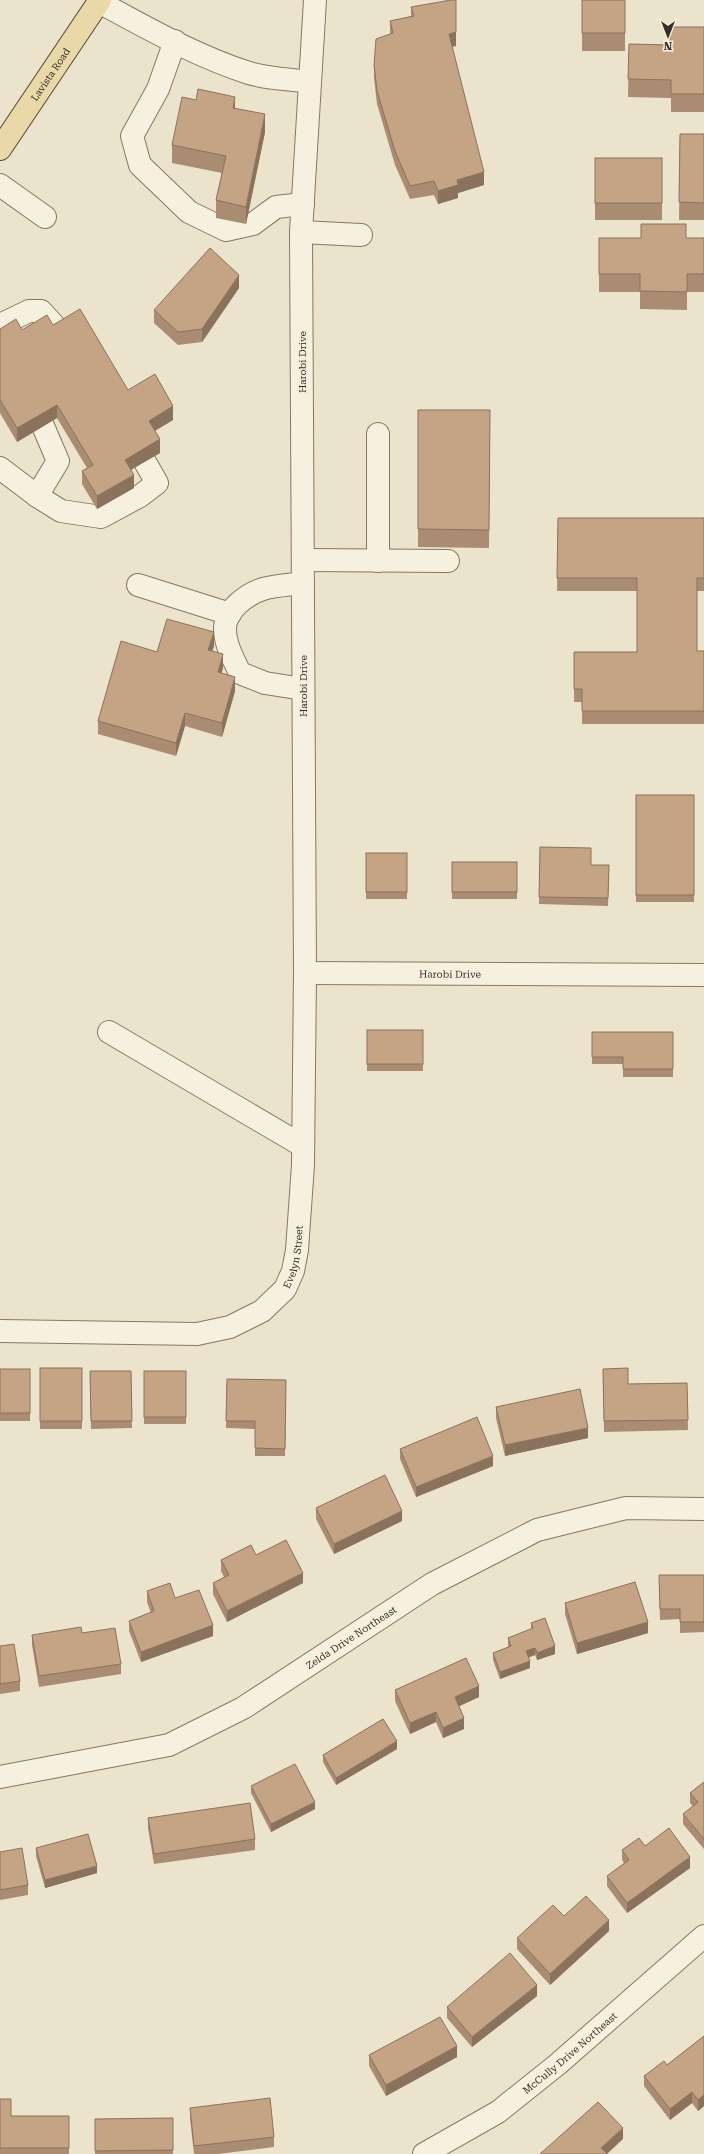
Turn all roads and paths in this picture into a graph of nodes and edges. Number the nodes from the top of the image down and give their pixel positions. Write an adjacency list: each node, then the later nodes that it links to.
1 (314, 0): 4 (street, Harobi Drive)
2 (100, 1): 3 (street); 5 (main road, Lavista Road)
3 (175, 41): 4 (street); 7 (street)
4 (310, 82): 7 (street, Harobi Drive)
5 (0, 149)
6 (0, 185): 8 (street)
7 (303, 204): 9 (street, Harobi Drive)
8 (45, 217)
9 (301, 232): 10 (street); 18 (street, Harobi Drive)
10 (361, 235)
11 (61, 333): 12 (street)
12 (1, 334)
13 (43, 426): 17 (street)
14 (378, 434): 19 (street)
15 (145, 462): 17 (street)
16 (0, 468): 17 (street)
17 (37, 496)
18 (303, 560): 19 (street); 21 (street, Harobi Drive)
19 (378, 561): 20 (street)
20 (448, 561)
21 (303, 583): 23 (street); 24 (street, Harobi Drive)
22 (138, 585): 23 (street)
23 (230, 614): 24 (street)
24 (304, 689): 25 (street, Harobi Drive)
25 (305, 973): 26 (street, Harobi Drive); 28 (street, Evelyn Street)
26 (704, 975)
27 (109, 1032): 28 (street)
28 (303, 1146): 29 (street, Evelyn Street)
29 (0, 1331)
30 (704, 1509): 31 (street, Zelda Drive Northeast)
31 (0, 1776)
32 (704, 1936): 33 (street, McCully Drive Northeast)
33 (435, 2152)

